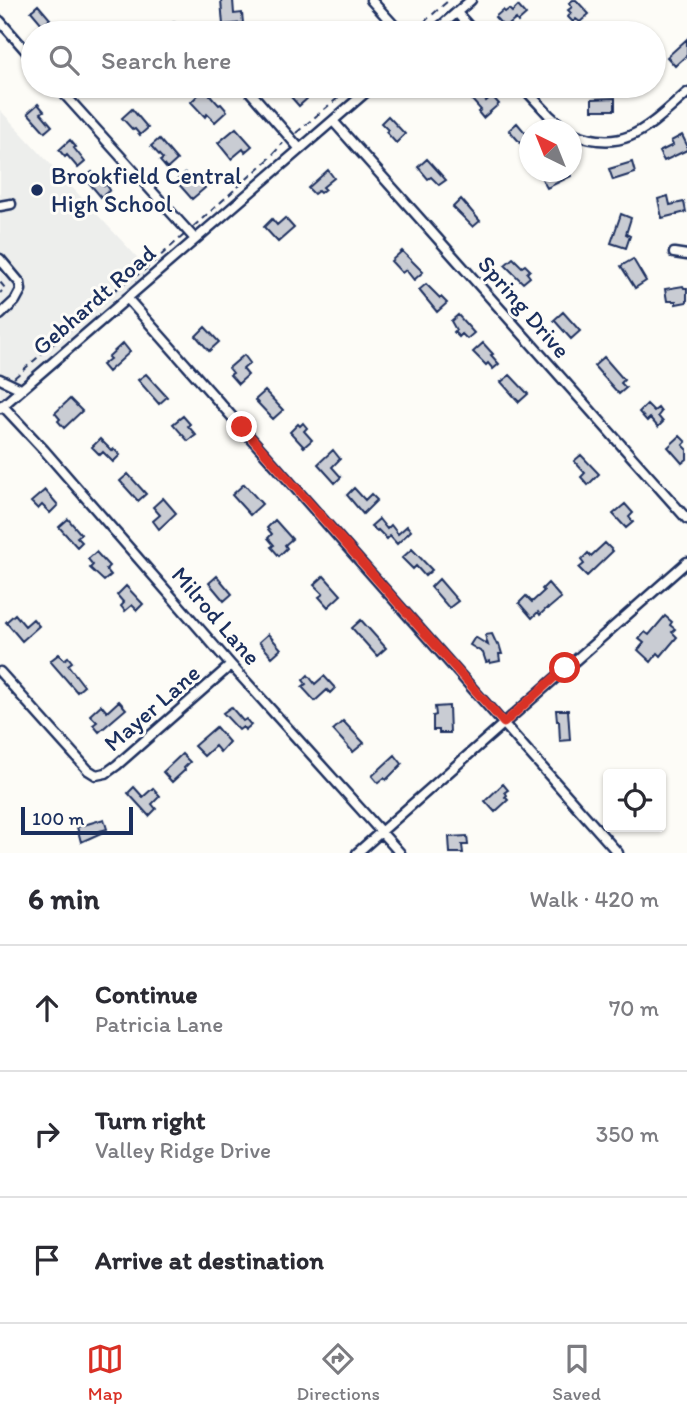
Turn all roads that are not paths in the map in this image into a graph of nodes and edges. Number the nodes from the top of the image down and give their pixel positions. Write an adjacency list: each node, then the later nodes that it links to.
1 (371, 0): 5 (street)
2 (471, 0): 3 (street)
3 (457, 13): 6 (street); 7 (street)
4 (0, 21): 8 (street)
5 (390, 21)
6 (447, 21)
7 (464, 21)
8 (21, 45)
9 (687, 93): 16 (street)
10 (68, 98): 20 (street)
11 (255, 98): 17 (street)
12 (359, 98): 15 (street, Gebhardt Road)
13 (533, 98): 14 (street)
14 (553, 119)
15 (333, 121): 17 (street, Gebhardt Road); 29 (street, Spring Drive)
16 (582, 135)
17 (300, 149): 20 (street, Gebhardt Road)
18 (11, 204): 19 (street)
19 (0, 206)
20 (195, 239): 24 (street, Gebhardt Road)
21 (674, 253): 22 (street)
22 (687, 255)
23 (0, 259): 25 (street)
24 (127, 298): 27 (street, Gebhardt Road); 33 (street)
25 (0, 315)
26 (4, 381): 27 (street)
27 (20, 389): 28 (street, Gebhardt Road)
28 (1, 406): 31 (street, Milrod Lane)
29 (687, 519)
30 (687, 562): 33 (street)
31 (231, 665): 32 (street, Mayer Lane); 34 (street, Milrod Lane)
32 (0, 671)
33 (504, 723): 34 (street); 37 (street)
34 (381, 832): 35 (street); 36 (street, Milrod Lane)
35 (357, 853)
36 (400, 853)
37 (618, 853)

